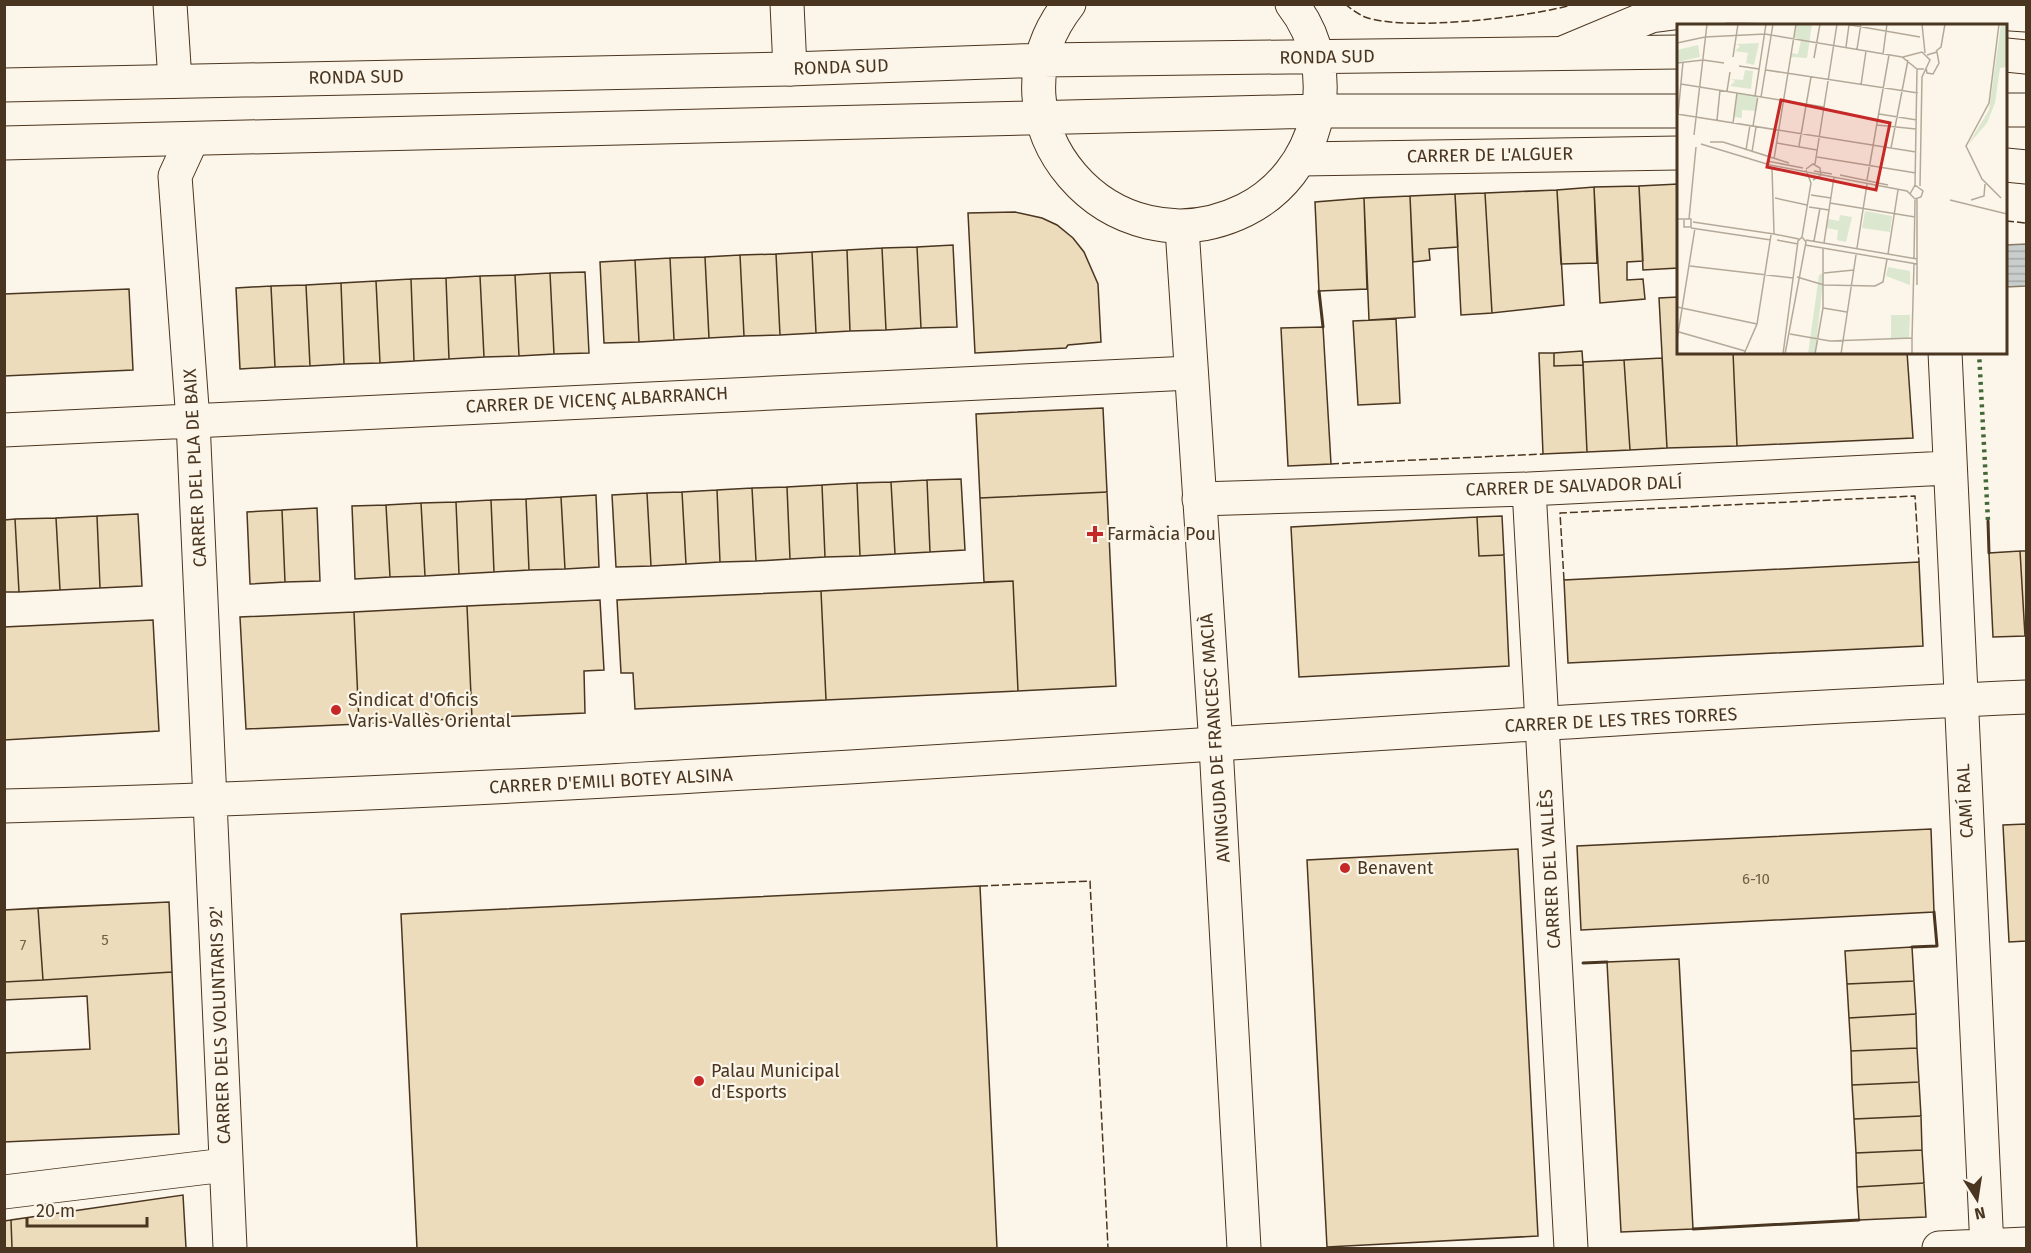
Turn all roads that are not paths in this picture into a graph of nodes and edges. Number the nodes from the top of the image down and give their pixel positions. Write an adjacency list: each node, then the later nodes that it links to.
1 (170, 4): 14 (street)
2 (787, 4): 13 (street)
3 (1069, 4): 12 (street)
4 (1292, 4): 10 (street)
5 (1934, 7): 6 (street); 7 (street)
6 (2026, 15)
7 (1565, 52): 8 (street, RONDA SUD); 10 (street, RONDA SUD)
8 (1677, 52)
9 (2007, 55): 11 (street)
10 (1318, 57): 12 (street, RONDA SUD); 18 (street)
11 (2026, 57)
12 (1043, 60): 13 (street, RONDA SUD); 20 (street)
13 (790, 69): 14 (street, RONDA SUD)
14 (175, 81): 15 (street, RONDA SUD)
15 (4, 85)
16 (2007, 110): 17 (street)
17 (2026, 110)
18 (1318, 111): 19 (street); 20 (street); 24 (street)
19 (1677, 111)
20 (1043, 118): 21 (street); 27 (street)
21 (192, 139): 22 (street); 30 (street, CARRER DEL PLA DE BAIX)
22 (4, 143)
23 (1677, 153): 24 (street, CARRER DE L'ALGUER)
24 (1300, 159): 27 (street)
25 (2007, 165): 26 (street)
26 (2026, 167)
27 (1182, 228): 29 (street, AVINGUDA DE FRANCESC MACIÀ)
28 (1945, 354): 32 (street, CAMÍ RAL)
29 (1190, 373): 30 (street, CARRER DE VICENÇ ALBARRANCH); 34 (street, AVINGUDA DE FRANCESC MACIÀ)
30 (194, 421): 31 (street, CARRER DE VICENÇ ALBARRANCH); 39 (street, CARRER DEL PLA DE BAIX)
31 (4, 430)
32 (1948, 468): 33 (street, CARRER DE SALVADOR DALÍ); 36 (street, CAMÍ RAL)
33 (1529, 489): 34 (street, CARRER DE SALVADOR DALÍ); 37 (street, CARRER DEL VALLÈS)
34 (1199, 499): 38 (street, AVINGUDA DE FRANCESC MACIÀ)
35 (2026, 697): 36 (street, CARRER DE LES TRES TORRES)
36 (1960, 700): 37 (street, CARRER DE LES TRES TORRES); 44 (street, CAMÍ RAL)
37 (1542, 724): 38 (street, CARRER DE LES TRES TORRES); 47 (street, CARRER DEL VALLÈS)
38 (1216, 746): 39 (street, CARRER D'EMILI BOTEY ALSINA); 46 (street, AVINGUDA DE FRANCESC MACIÀ)
39 (212, 801): 40 (street, CARRER D'EMILI BOTEY ALSINA); 41 (street, CARRER DELS VOLUNTARIS 92')
40 (4, 806)
41 (225, 1165): 42 (street); 45 (street, CARRER DELS VOLUNTARIS 92')
42 (4, 1192)
43 (2026, 1244): 44 (street)
44 (1987, 1247): 48 (street)
45 (230, 1248)
46 (1244, 1248)
47 (1570, 1248)
48 (1939, 1248)

